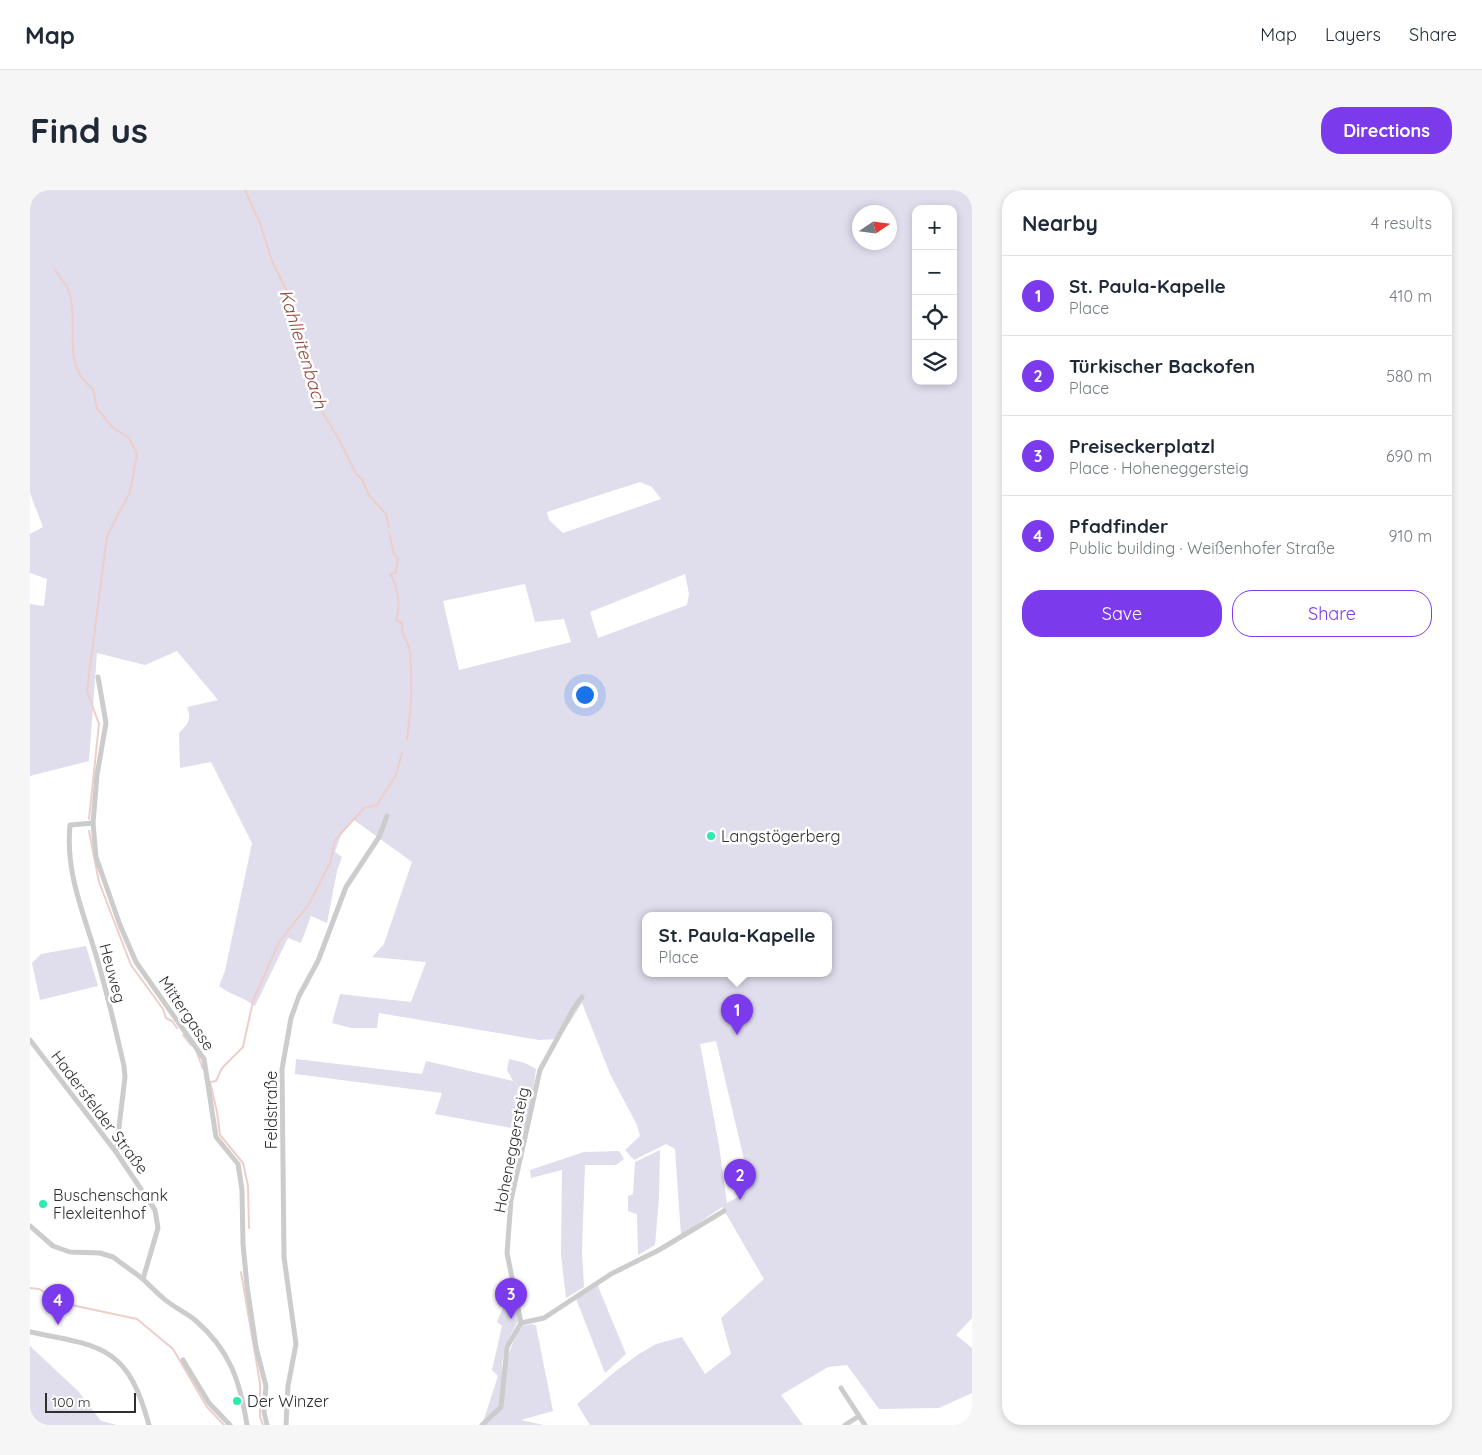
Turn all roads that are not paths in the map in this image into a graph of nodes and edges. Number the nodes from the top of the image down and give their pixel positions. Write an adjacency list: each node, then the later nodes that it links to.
1 (98, 677): 3 (street, Mittergasse)
2 (387, 816): 19 (street, Feldstraße)
3 (93, 823): 6 (street, Heuweg); 18 (street, Mittergasse)
4 (582, 997): 10 (street, Hoheneggersteig)
5 (30, 1040): 6 (street, Hadersfelder Straße)
6 (116, 1152): 9 (street, Hadersfelder Straße)
7 (724, 1211): 10 (street)
8 (30, 1226): 9 (street)
9 (143, 1279): 17 (street)
10 (521, 1323): 20 (street)
11 (30, 1332): 15 (street)
12 (183, 1360): 16 (street)
13 (841, 1388): 14 (street)
14 (859, 1416): 21 (street); 22 (street)
15 (149, 1425)
16 (230, 1425)
17 (247, 1425)
18 (267, 1425)
19 (286, 1425)
20 (482, 1425)
21 (845, 1425)
22 (864, 1425)

